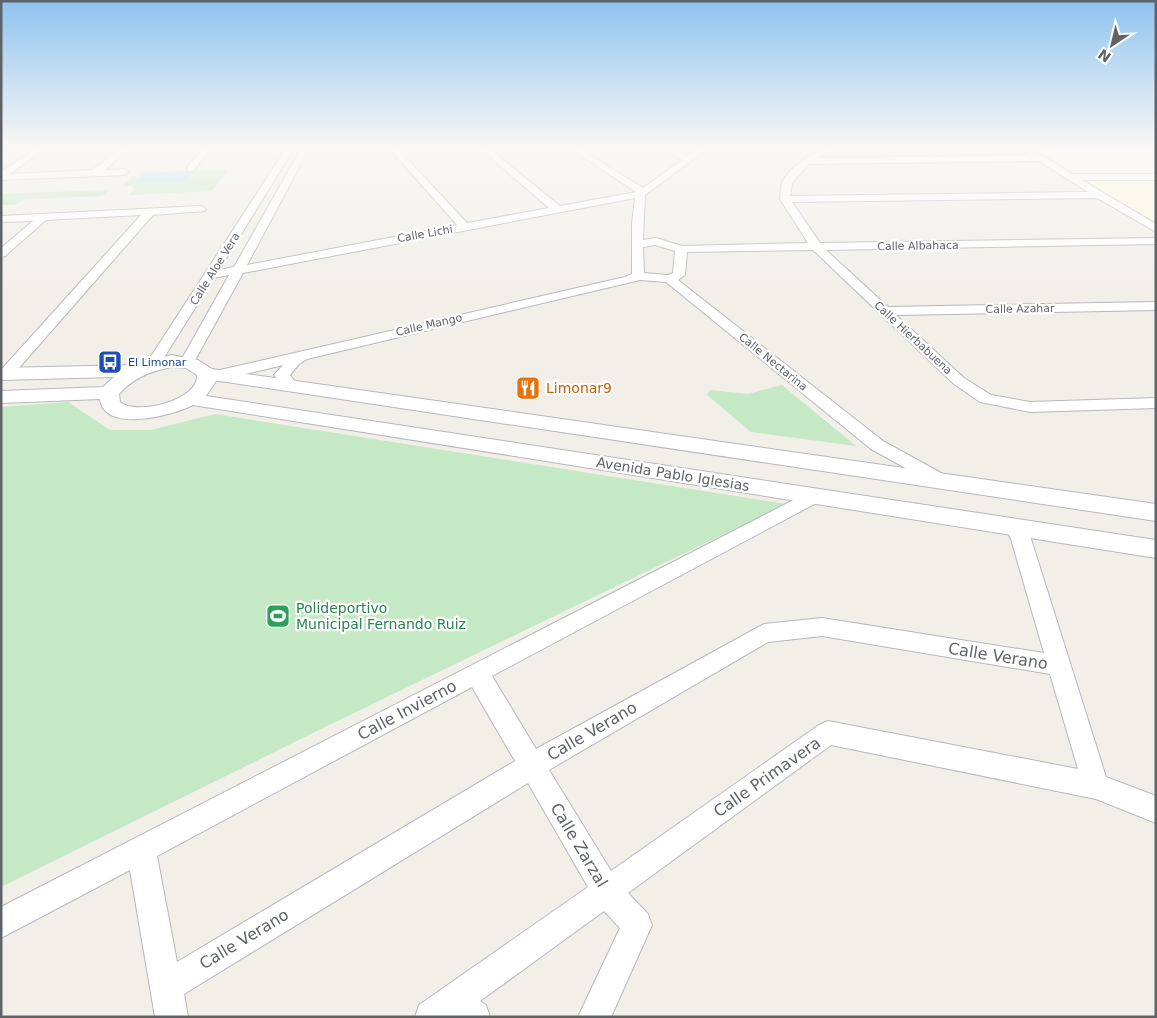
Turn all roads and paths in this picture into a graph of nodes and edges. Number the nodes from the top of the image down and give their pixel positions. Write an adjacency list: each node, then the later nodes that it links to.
1 (261, 195): 25 (street, Calle Aloe Vera)
2 (279, 195): 24 (street, Calle Aloe Vera)
3 (435, 195): 17 (street)
4 (539, 195): 12 (street)
5 (634, 195): 10 (street, Calle Lichi)
6 (640, 195): 14 (street)
7 (785, 195): 9 (street)
8 (1099, 195): 9 (street); 18 (street)
9 (784, 199): 21 (street, Calle Hierbabuena)
10 (582, 205): 12 (street, Calle Lichi); 14 (street)
11 (201, 209): 13 (street)
12 (558, 210): 17 (street, Calle Lichi)
13 (150, 211): 15 (street); 33 (street)
14 (628, 213): 20 (street)
15 (44, 217): 16 (street); 23 (street)
16 (1, 219)
17 (464, 227): 24 (street, Calle Lichi)
18 (1156, 229)
19 (1156, 241): 21 (street, Calle Albahaca)
20 (638, 244): 22 (street, Calle Albahaca); 26 (street)
21 (817, 248): 22 (street, Calle Albahaca); 29 (street, Calle Hierbabuena)
22 (680, 249): 27 (street)
23 (1, 254)
24 (237, 268): 25 (street, Calle Lichi); 31 (street, Calle Aloe Vera)
25 (211, 275): 32 (street, Calle Aloe Vera)
26 (638, 276): 27 (street); 30 (street, Calle Mango)
27 (669, 279): 40 (street, Calle Nectarina)
28 (1156, 306): 29 (street, Calle Azahar)
29 (884, 311): 39 (street, Calle Hierbabuena)
30 (305, 354): 34 (street, Calle Mango); 35 (street)
31 (187, 362): 32 (street); 34 (street)
32 (144, 368): 33 (street); 36 (street)
33 (3, 374)
34 (214, 375): 35 (street); 38 (street)
35 (290, 386): 41 (street)
36 (109, 393): 37 (street); 38 (street)
37 (1, 397)
38 (190, 399): 43 (street, Avenida Pablo Iglesias)
39 (1156, 403)
40 (878, 445): 41 (street); 42 (street, Calle Nectarina)
41 (864, 471): 42 (street)
42 (947, 483): 44 (street)
43 (813, 496): 45 (street, Avenida Pablo Iglesias); 48 (street, Calle Invierno)
44 (1156, 514)
45 (1015, 527): 46 (street, Avenida Pablo Iglesias); 47 (street)
46 (1156, 549)
47 (1058, 665): 49 (street, Calle Verano); 50 (street)
48 (477, 673): 49 (street, Calle Zarzal); 52 (street, Calle Invierno)
49 (532, 766): 53 (street, Calle Zarzal); 55 (street, Calle Verano)
50 (1096, 786): 51 (street, Calle Primavera); 53 (street, Calle Primavera)
51 (1156, 810)
52 (141, 850): 54 (street, Calle Invierno); 55 (street)
53 (606, 891): 56 (street, Calle Primavera); 58 (street, Calle Zarzal)
54 (1, 923)
55 (166, 986): 57 (street)
56 (453, 1011)
57 (172, 1017)
58 (594, 1017)

